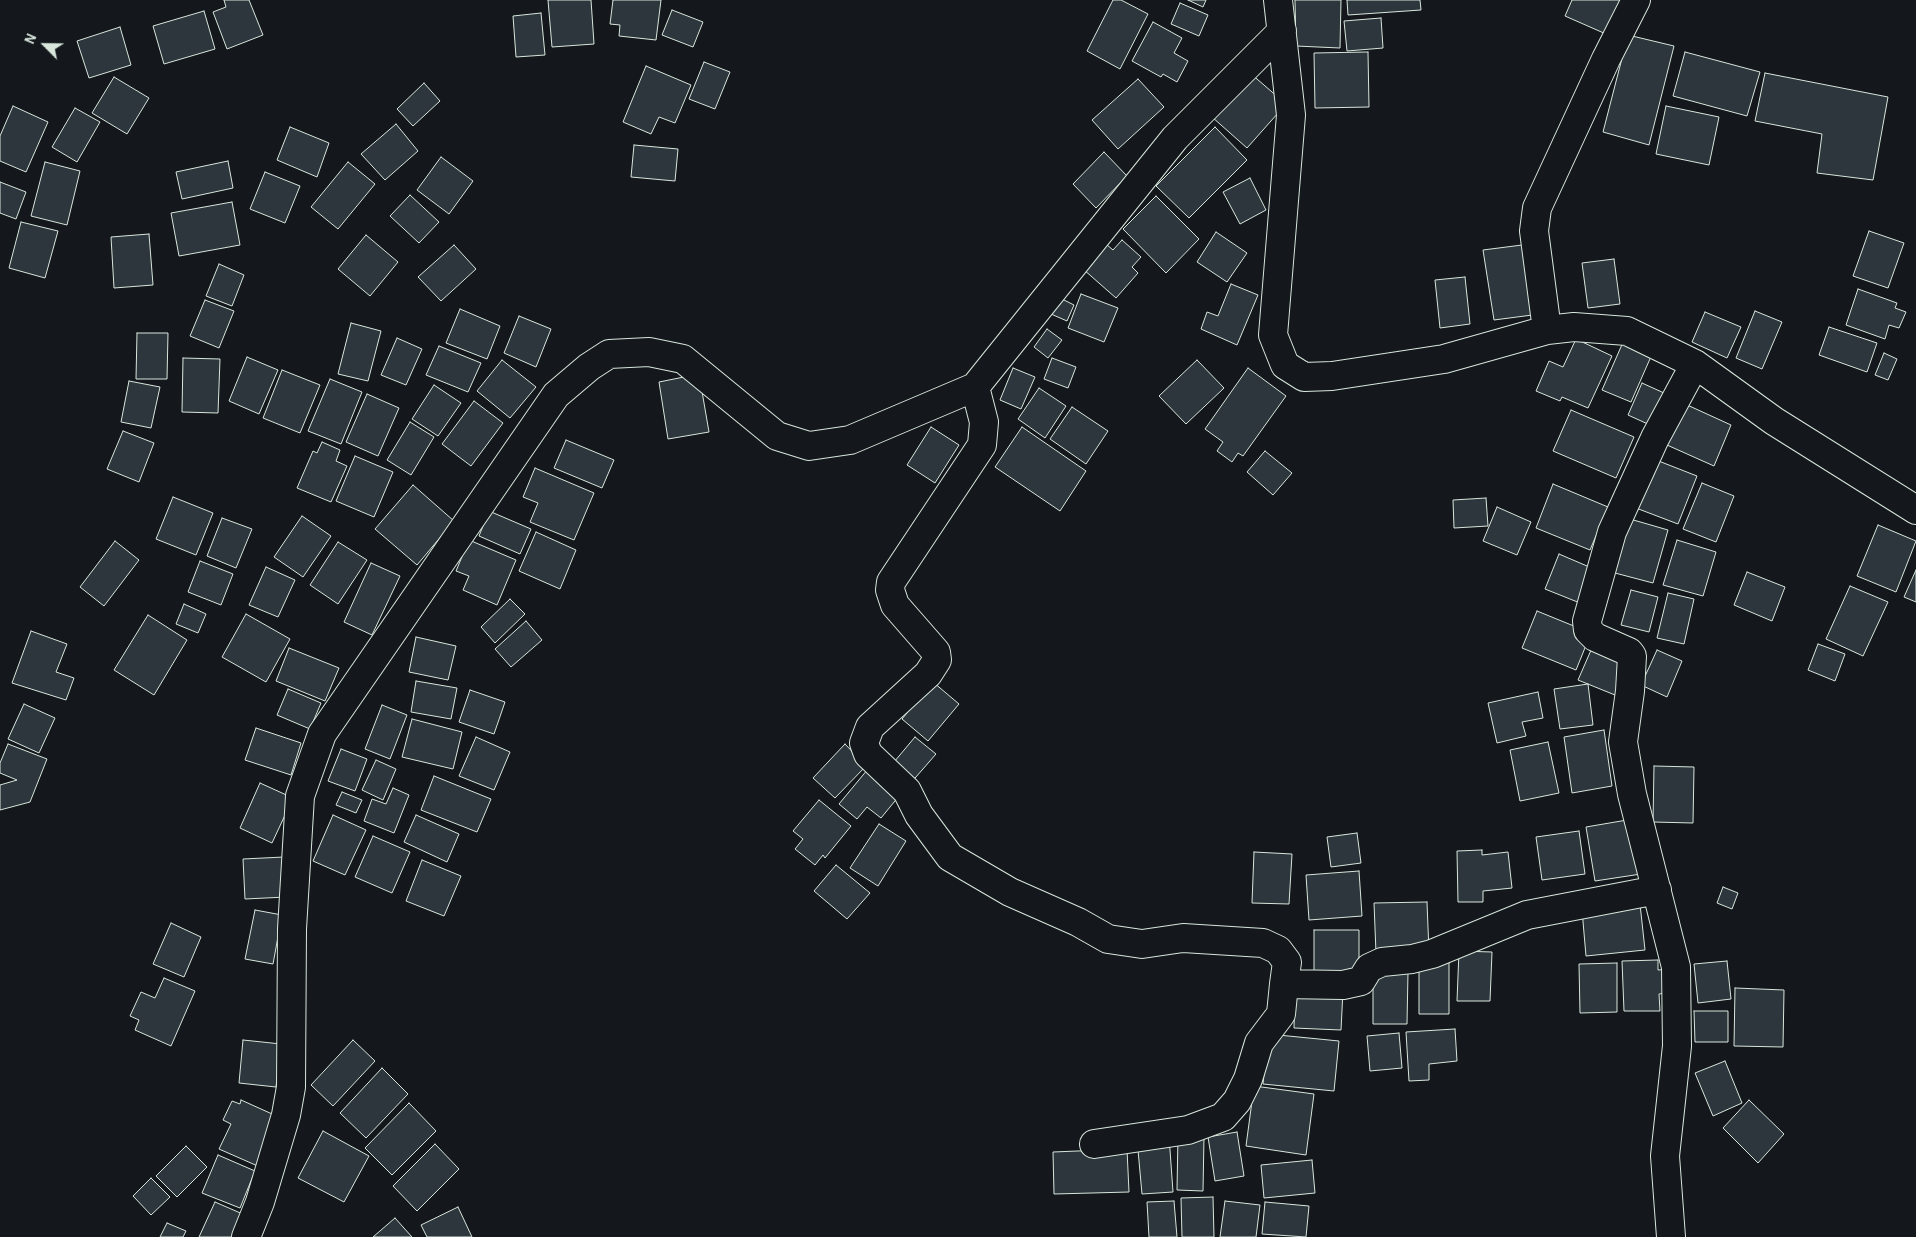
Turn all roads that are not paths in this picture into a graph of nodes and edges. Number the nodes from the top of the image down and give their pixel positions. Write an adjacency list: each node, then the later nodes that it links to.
1 (1278, 0): 3 (street)
2 (1636, 0): 4 (street)
3 (1282, 31): 4 (street); 6 (street)
4 (1547, 330): 5 (street)
5 (1695, 364): 7 (street); 8 (street)
6 (975, 387): 9 (street); 11 (street)
7 (1916, 510)
8 (1658, 890): 9 (street); 12 (street)
9 (1284, 984): 10 (street)
10 (1094, 1144)
11 (246, 1237)
12 (1671, 1237)

